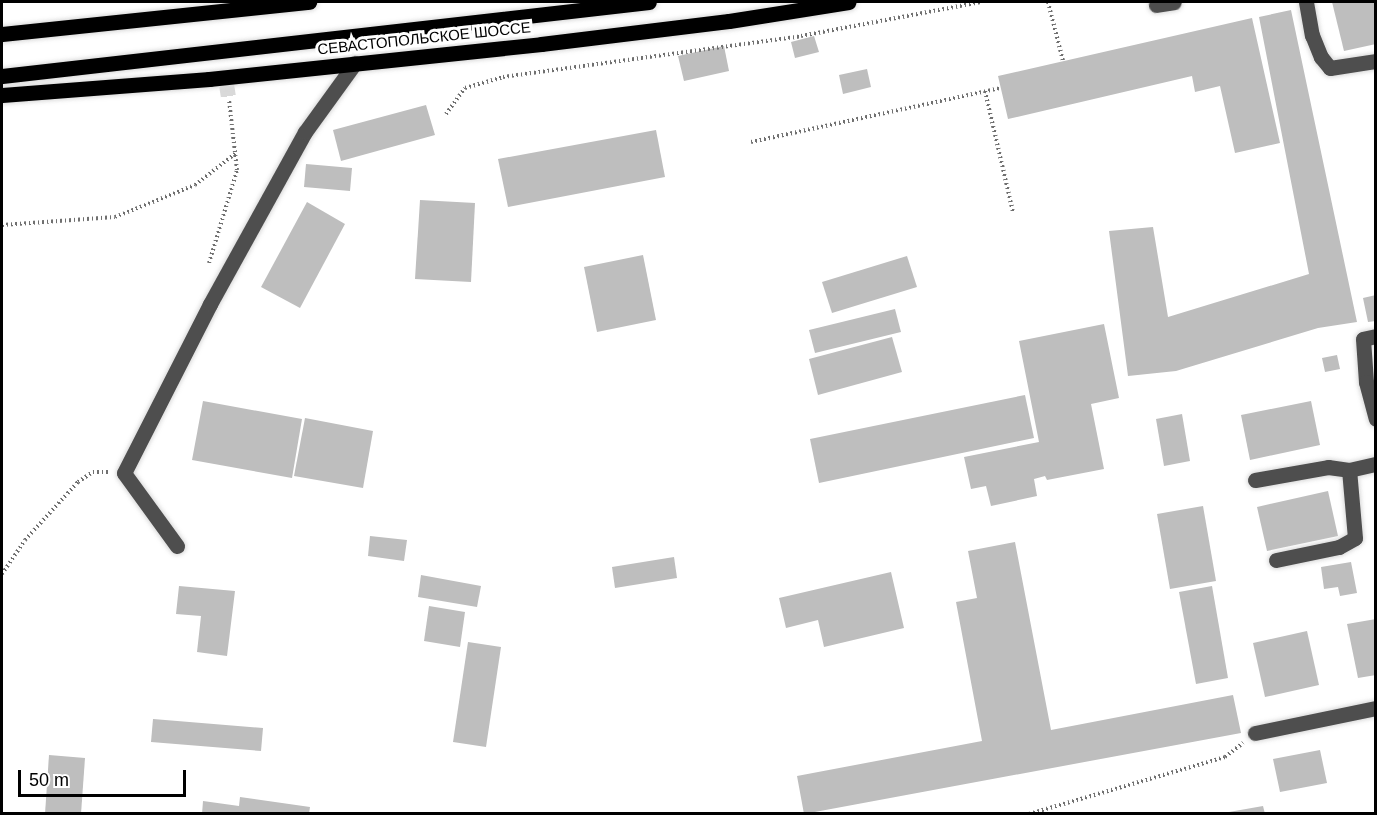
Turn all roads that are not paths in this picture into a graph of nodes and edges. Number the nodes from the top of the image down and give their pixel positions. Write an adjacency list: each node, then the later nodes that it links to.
1 (309, 2): 7 (main road)
2 (649, 2): 11 (main road)
3 (849, 2): 9 (main road, СЕВАСТОПОЛЬСКОЕ ШОССЕ)
4 (1174, 2): 6 (street)
5 (1306, 2): 8 (street)
6 (1156, 5)
7 (2, 34)
8 (1376, 61)
9 (355, 63): 10 (main road, СЕВАСТОПОЛЬСКОЕ ШОССЕ); 12 (street)
10 (321, 67): 12 (street); 13 (main road, СЕВАСТОПОЛЬСКОЕ ШОССЕ)
11 (2, 76)
12 (333, 94): 19 (street)
13 (2, 95)
14 (1376, 336): 15 (street)
15 (1376, 419)
16 (1376, 464): 17 (street)
17 (1349, 470): 18 (street); 20 (street)
18 (1256, 480)
19 (177, 546)
20 (1276, 560)
21 (1376, 708): 22 (street)
22 (1255, 733)

